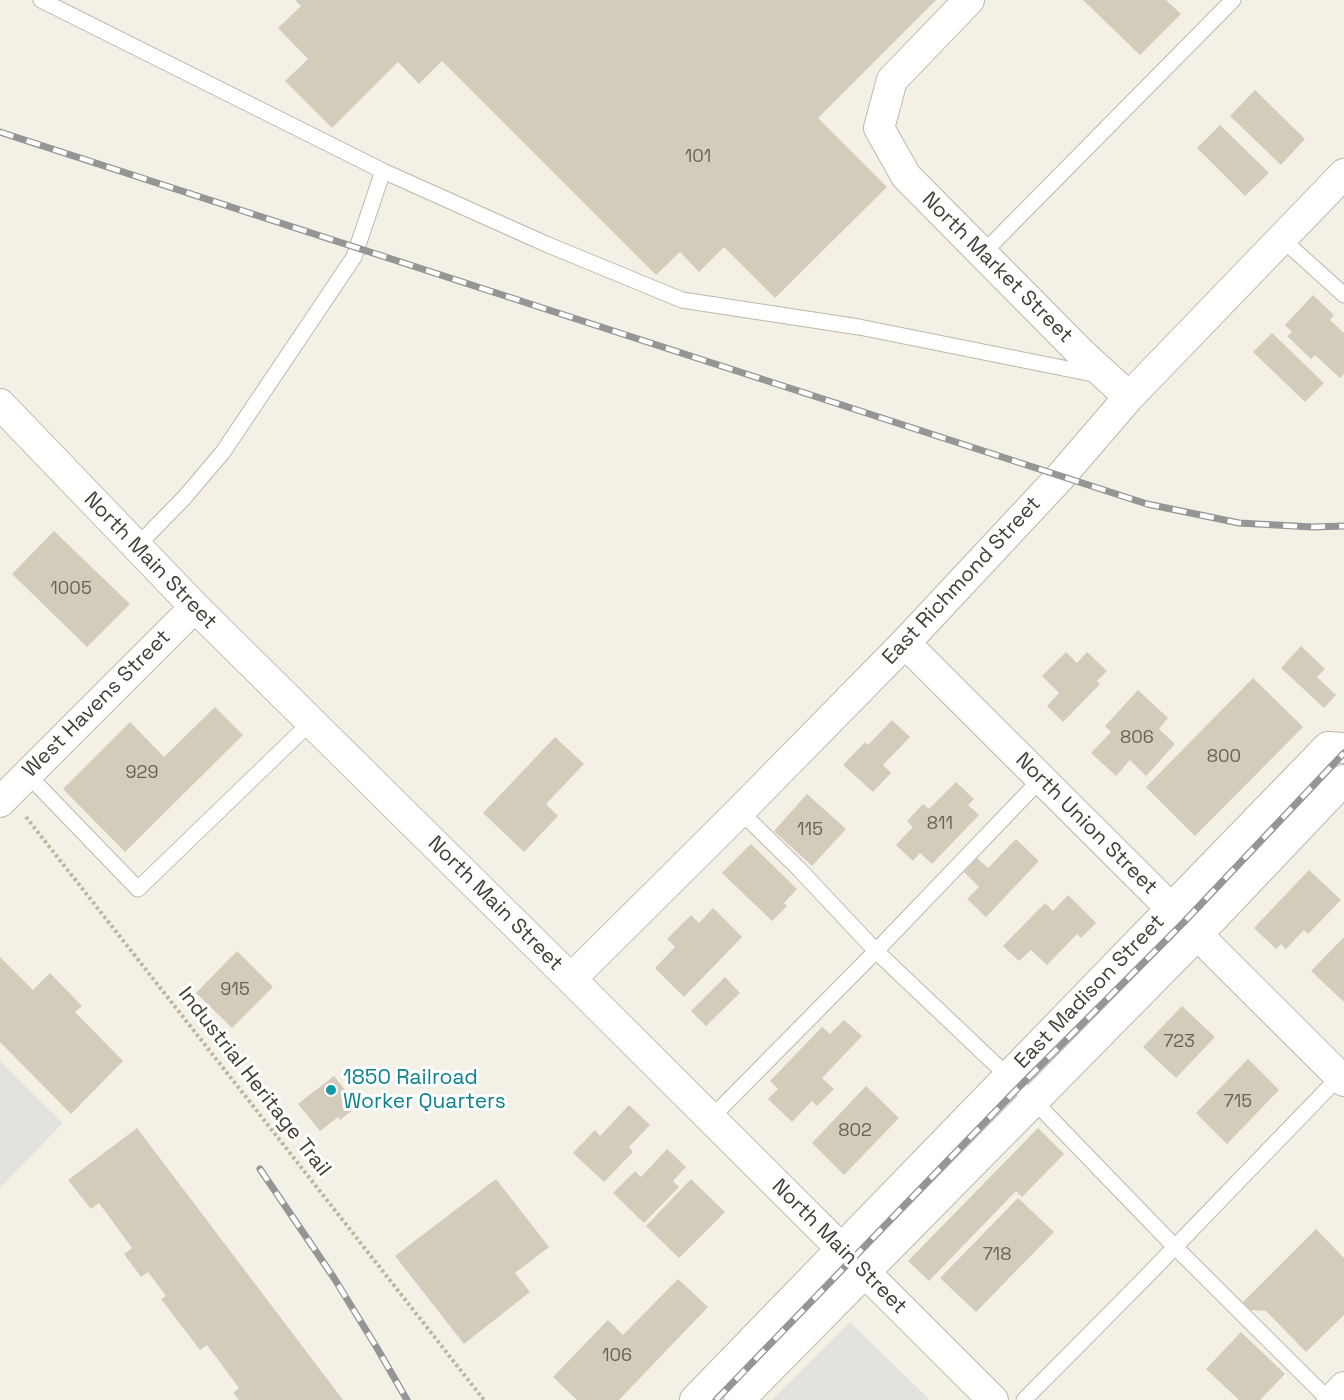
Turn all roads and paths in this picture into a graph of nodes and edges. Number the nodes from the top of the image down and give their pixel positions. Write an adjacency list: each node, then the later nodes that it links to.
1 (41, 0): 4 (lane)
2 (969, 0): 7 (street, North Market Street)
3 (1233, 0): 7 (lane)
4 (383, 171): 9 (lane); 12 (lane)
5 (1344, 174): 6 (street, East Richmond Street)
6 (1281, 238): 8 (lane); 10 (street, East Richmond Street)
7 (983, 253): 9 (street, North Market Street)
8 (1344, 295)
9 (1107, 377): 10 (street, North Market Street)
10 (1129, 397): 14 (street, East Richmond Street)
11 (0, 404): 12 (street, North Main Street)
12 (136, 547): 13 (street, North Main Street)
13 (195, 607): 15 (street, North Main Street); 19 (street, West Havens Street)
14 (905, 643): 17 (street, North Union Street); 20 (street, East Richmond Street)
15 (311, 722): 19 (lane); 24 (street, North Main Street)
16 (1344, 748): 21 (street, East Madison Street)
17 (1041, 779): 21 (street, North Union Street); 23 (lane)
18 (1344, 780): 22 (street, East Madison Street)
19 (12, 790): 33 (path, Industrial Heritage Trail)
20 (740, 812): 23 (lane); 24 (street, East Richmond Street)
21 (1170, 908): 22 (street, North Union Street); 25 (street, East Madison Street)
22 (1197, 935): 26 (street, North Union Street); 27 (street, East Madison Street)
23 (876, 951): 25 (lane); 28 (lane)
24 (571, 979): 28 (street, North Main Street)
25 (1009, 1076): 27 (lane); 30 (street, East Madison Street)
26 (1342, 1078): 29 (lane)
27 (1034, 1101): 29 (lane); 31 (street, East Madison Street)
28 (710, 1119): 30 (street, North Main Street)
29 (1175, 1247): 37 (lane); 38 (lane)
30 (842, 1249): 31 (street, North Main Street); 34 (street, East Madison Street)
31 (865, 1272): 35 (street, East Madison Street); 36 (street, North Main Street)
32 (1344, 1387): 38 (street)
33 (484, 1400)
34 (695, 1400)
35 (739, 1400)
36 (993, 1400)
37 (1023, 1400)
38 (1331, 1400)

